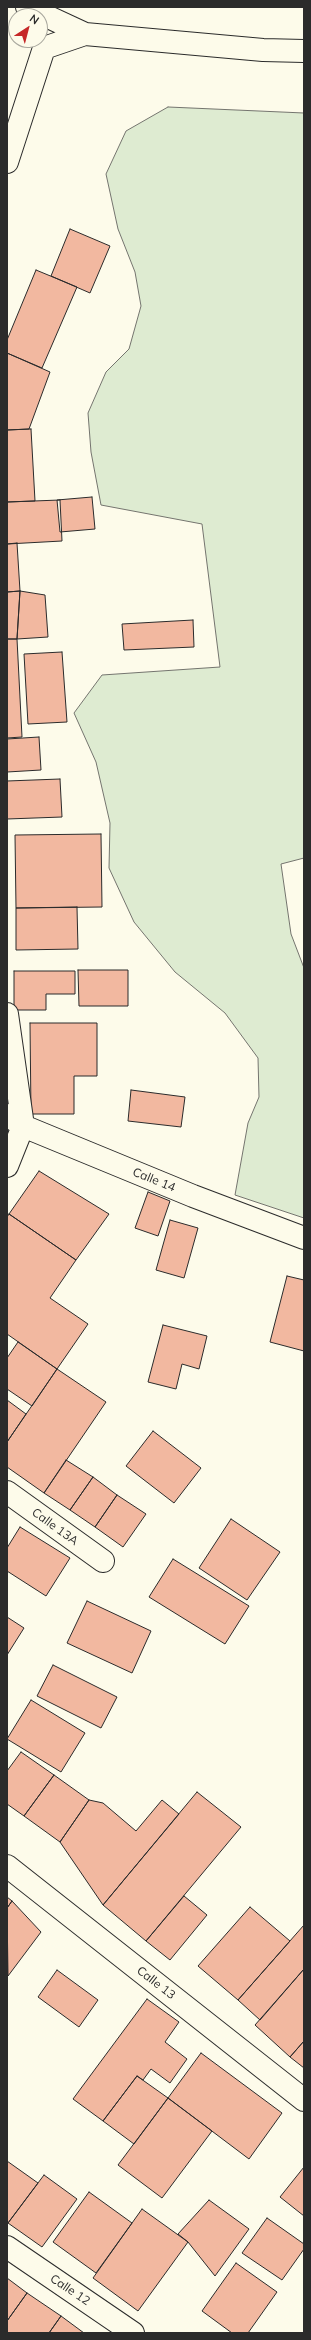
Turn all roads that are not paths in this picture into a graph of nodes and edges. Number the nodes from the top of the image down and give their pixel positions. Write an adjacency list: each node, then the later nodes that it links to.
1 (28, 7): 2 (street)
2 (85, 34): 3 (street); 4 (street)
3 (304, 51)
4 (7, 162)
5 (7, 1014): 6 (street)
6 (15, 1121): 7 (street); 8 (street, Calle 14)
7 (7, 1166)
8 (304, 1238)
9 (7, 1492): 10 (street, Calle 13A)
10 (103, 1561)
11 (7, 1866): 12 (street, Calle 13)
12 (304, 2100)
13 (7, 2247): 14 (street, Calle 12)
14 (133, 2333)

